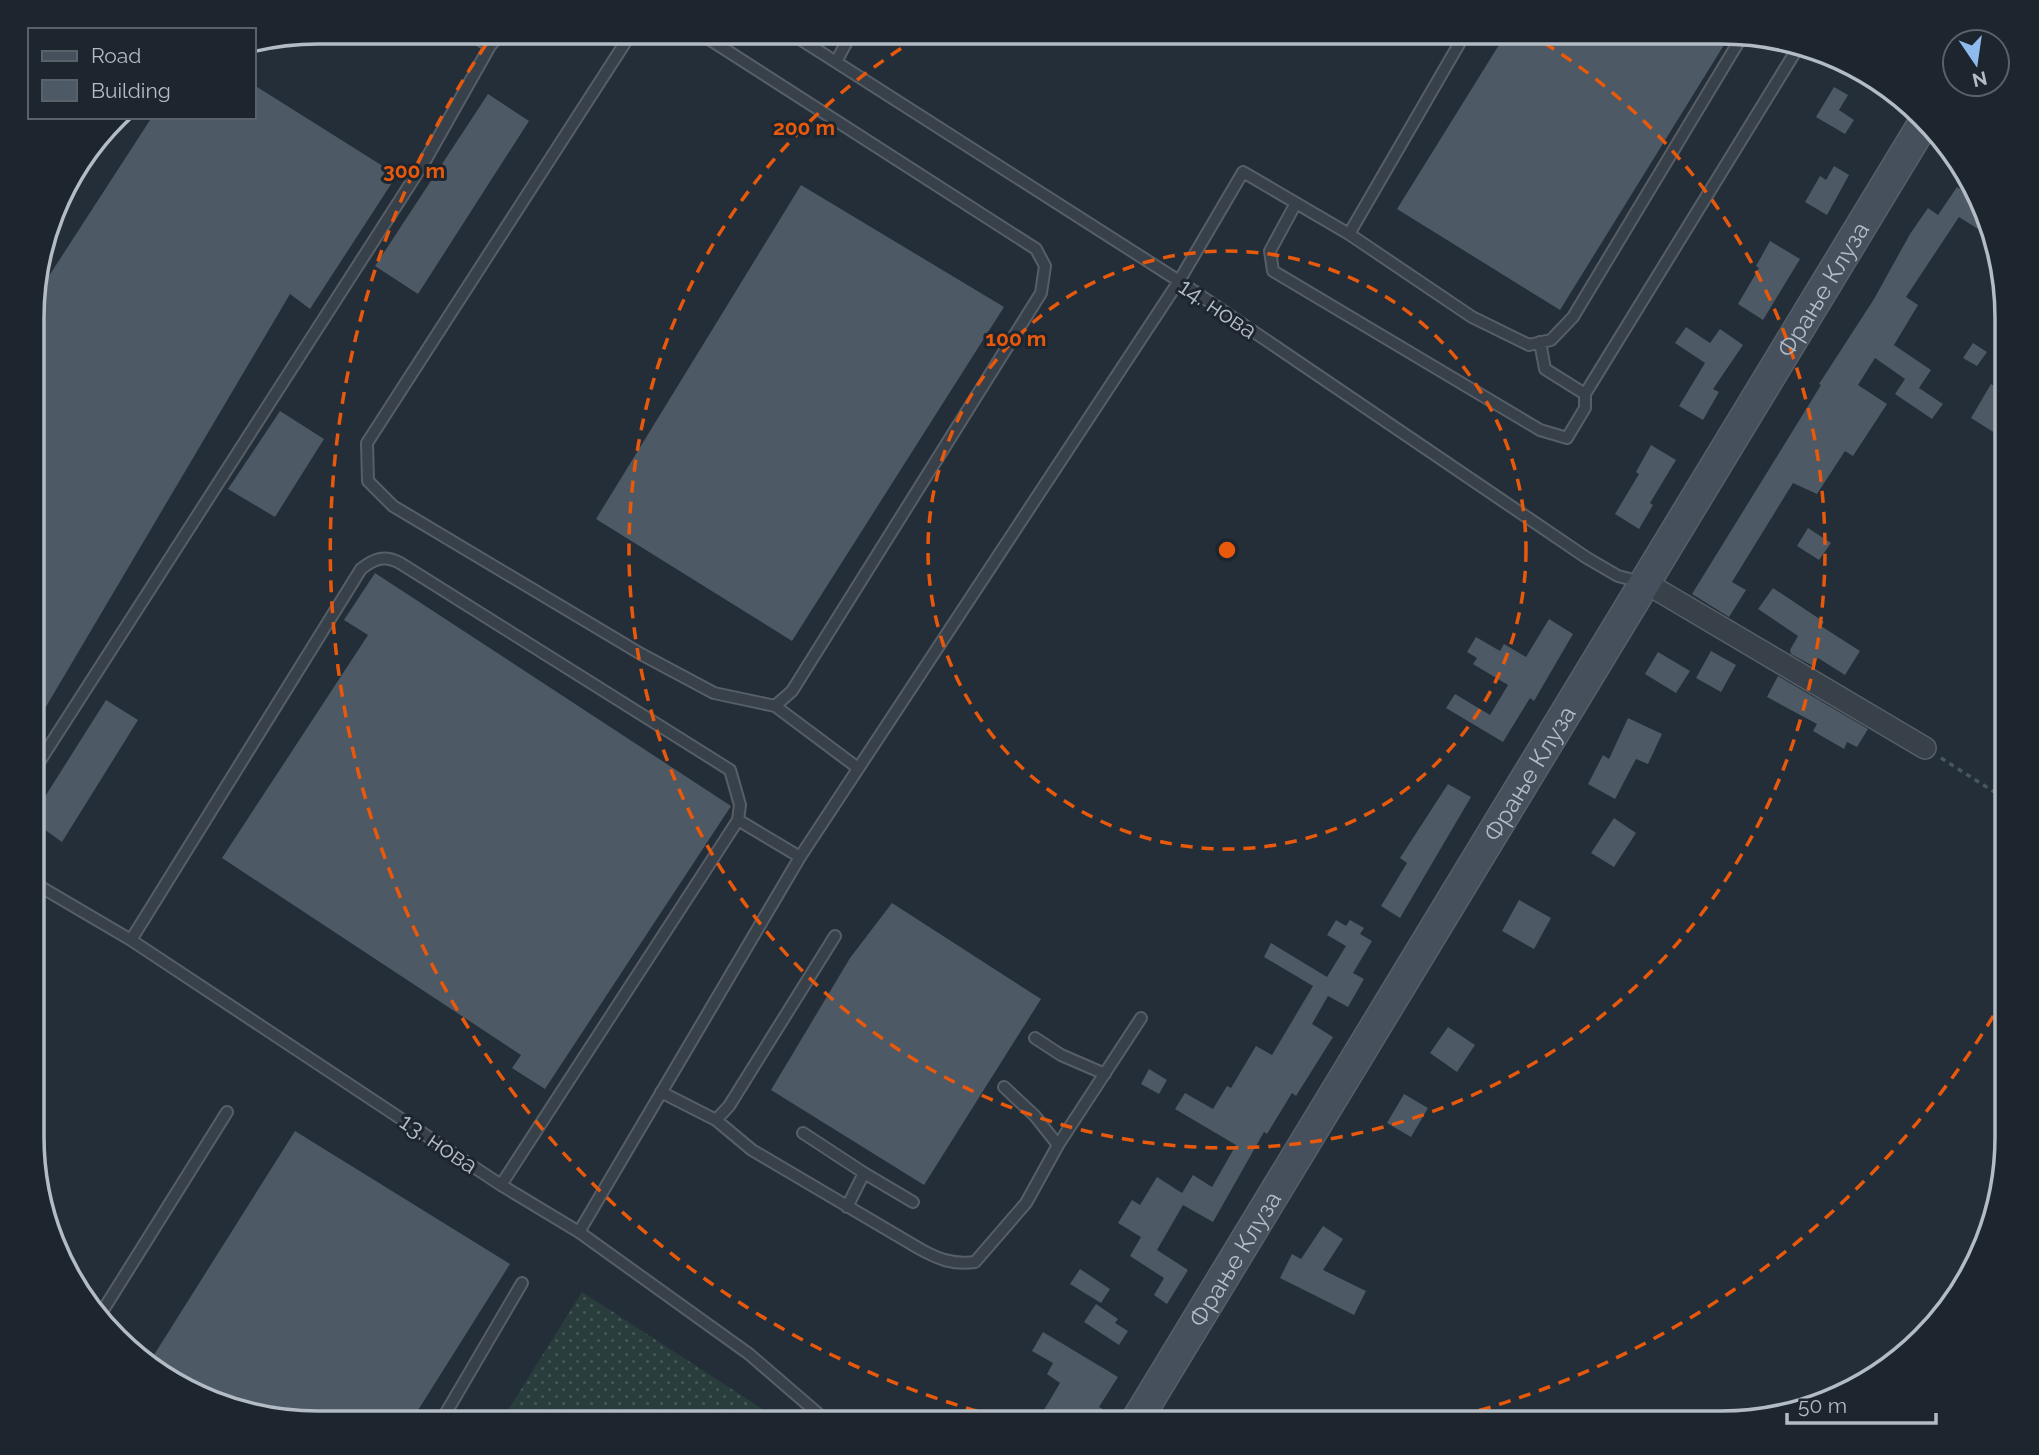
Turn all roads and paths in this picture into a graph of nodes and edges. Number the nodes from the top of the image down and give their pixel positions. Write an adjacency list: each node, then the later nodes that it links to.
1 (487, 44): 8 (lane)
2 (624, 44): 18 (lane)
3 (717, 44): 18 (lane)
4 (808, 44): 10 (lane, 14. нова)
5 (846, 44): 10 (lane)
6 (1459, 44): 13 (lane)
7 (1737, 44): 15 (lane)
8 (490, 46): 19 (lane)
9 (1794, 53): 16 (lane)
10 (836, 62): 14 (lane, 14. нова)
11 (1920, 129): 17 (main road, Фрање Клуза)
12 (1296, 203): 13 (lane); 14 (lane); 16 (lane)
13 (1349, 234): 15 (lane)
14 (1179, 281): 17 (lane, 14. нова); 21 (lane)
15 (1540, 342): 16 (lane)
16 (1585, 394)
17 (1646, 583): 20 (street); 46 (main road, Фрање Клуза)
18 (775, 706): 21 (lane)
19 (44, 743)
20 (1925, 748): 22 (path)
21 (858, 768): 24 (lane)
22 (1995, 792)
23 (738, 820): 24 (lane); 27 (lane); 38 (lane)
24 (800, 857): 32 (lane)
25 (44, 889): 27 (lane, 13. нова)
26 (835, 936): 34 (lane)
27 (131, 940): 38 (lane, 13. нова)
28 (1141, 1018): 30 (lane)
29 (1035, 1038): 30 (lane)
30 (1105, 1074): 36 (lane)
31 (1004, 1087): 36 (lane)
32 (661, 1092): 34 (lane); 41 (lane)
33 (227, 1112): 43 (lane)
34 (716, 1120): 40 (lane)
35 (803, 1133): 37 (lane)
36 (1058, 1145): 40 (lane)
37 (864, 1173): 39 (lane); 40 (lane)
38 (501, 1185): 41 (lane, 13. нова)
39 (914, 1202)
40 (847, 1207)
41 (579, 1232): 45 (lane, 13. нова)
42 (522, 1283): 44 (lane)
43 (104, 1309)
44 (447, 1411)
45 (815, 1411)
46 (1142, 1411)

